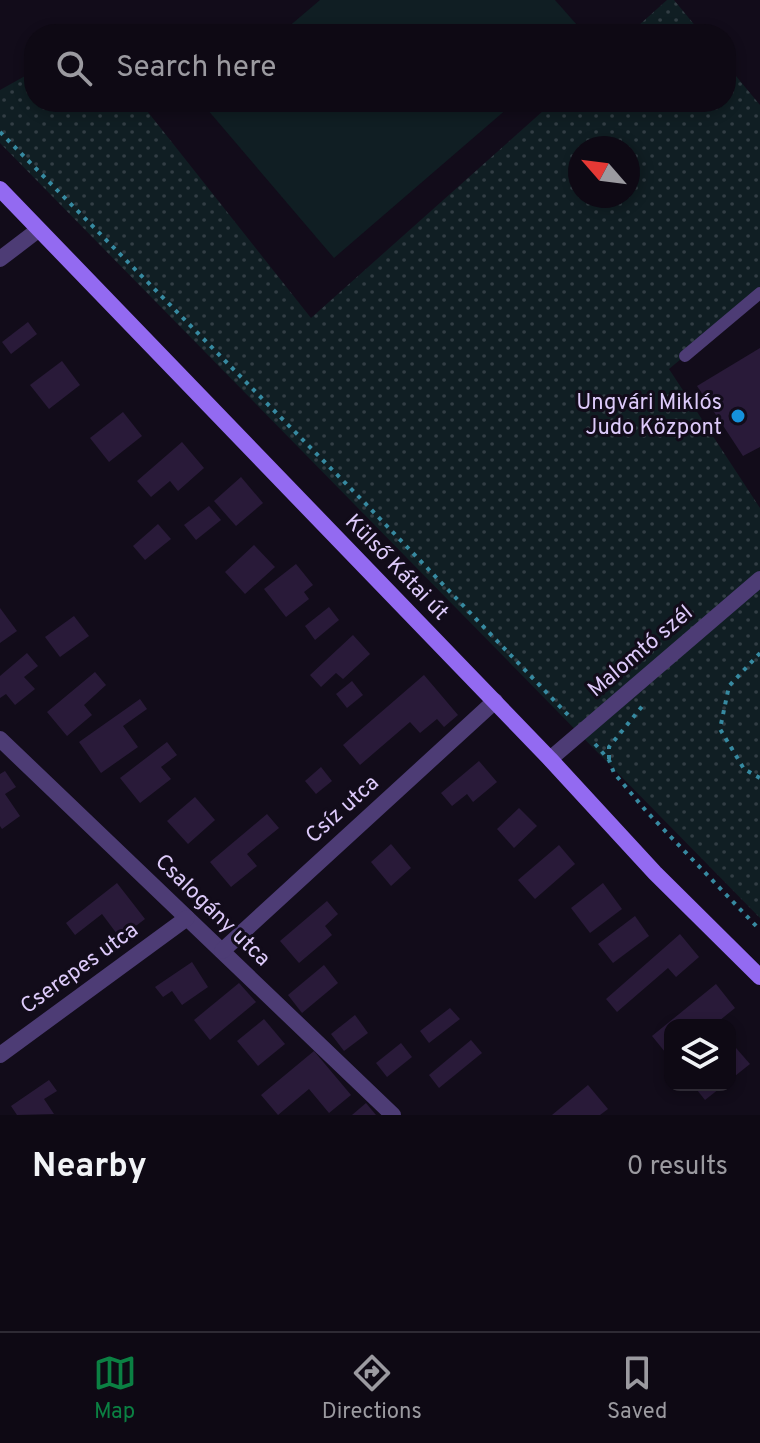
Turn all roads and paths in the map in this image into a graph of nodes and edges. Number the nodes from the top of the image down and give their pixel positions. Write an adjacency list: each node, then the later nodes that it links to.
1 (0, 132): 10 (path)
2 (0, 189): 3 (main road, Külső Kátai út)
3 (38, 230): 4 (street); 9 (main road, Külső Kátai út)
4 (0, 259)
5 (760, 293): 6 (lane)
6 (685, 356)
7 (760, 579): 10 (street, Malomtó szél)
8 (760, 653): 13 (path)
9 (495, 701): 12 (main road, Külső Kátai út); 16 (street, Csíz utca)
10 (582, 730): 12 (street, Malomtó szél); 15 (path)
11 (0, 739): 14 (street, Csalogány utca)
12 (550, 759): 17 (main road, Külső Kátai út)
13 (760, 778)
14 (187, 918): 16 (street, Csalogány utca); 18 (street, Cserepes utca)
15 (760, 930)
16 (222, 951): 19 (street, Csalogány utca)
17 (760, 977)
18 (0, 1055)
19 (393, 1115)

